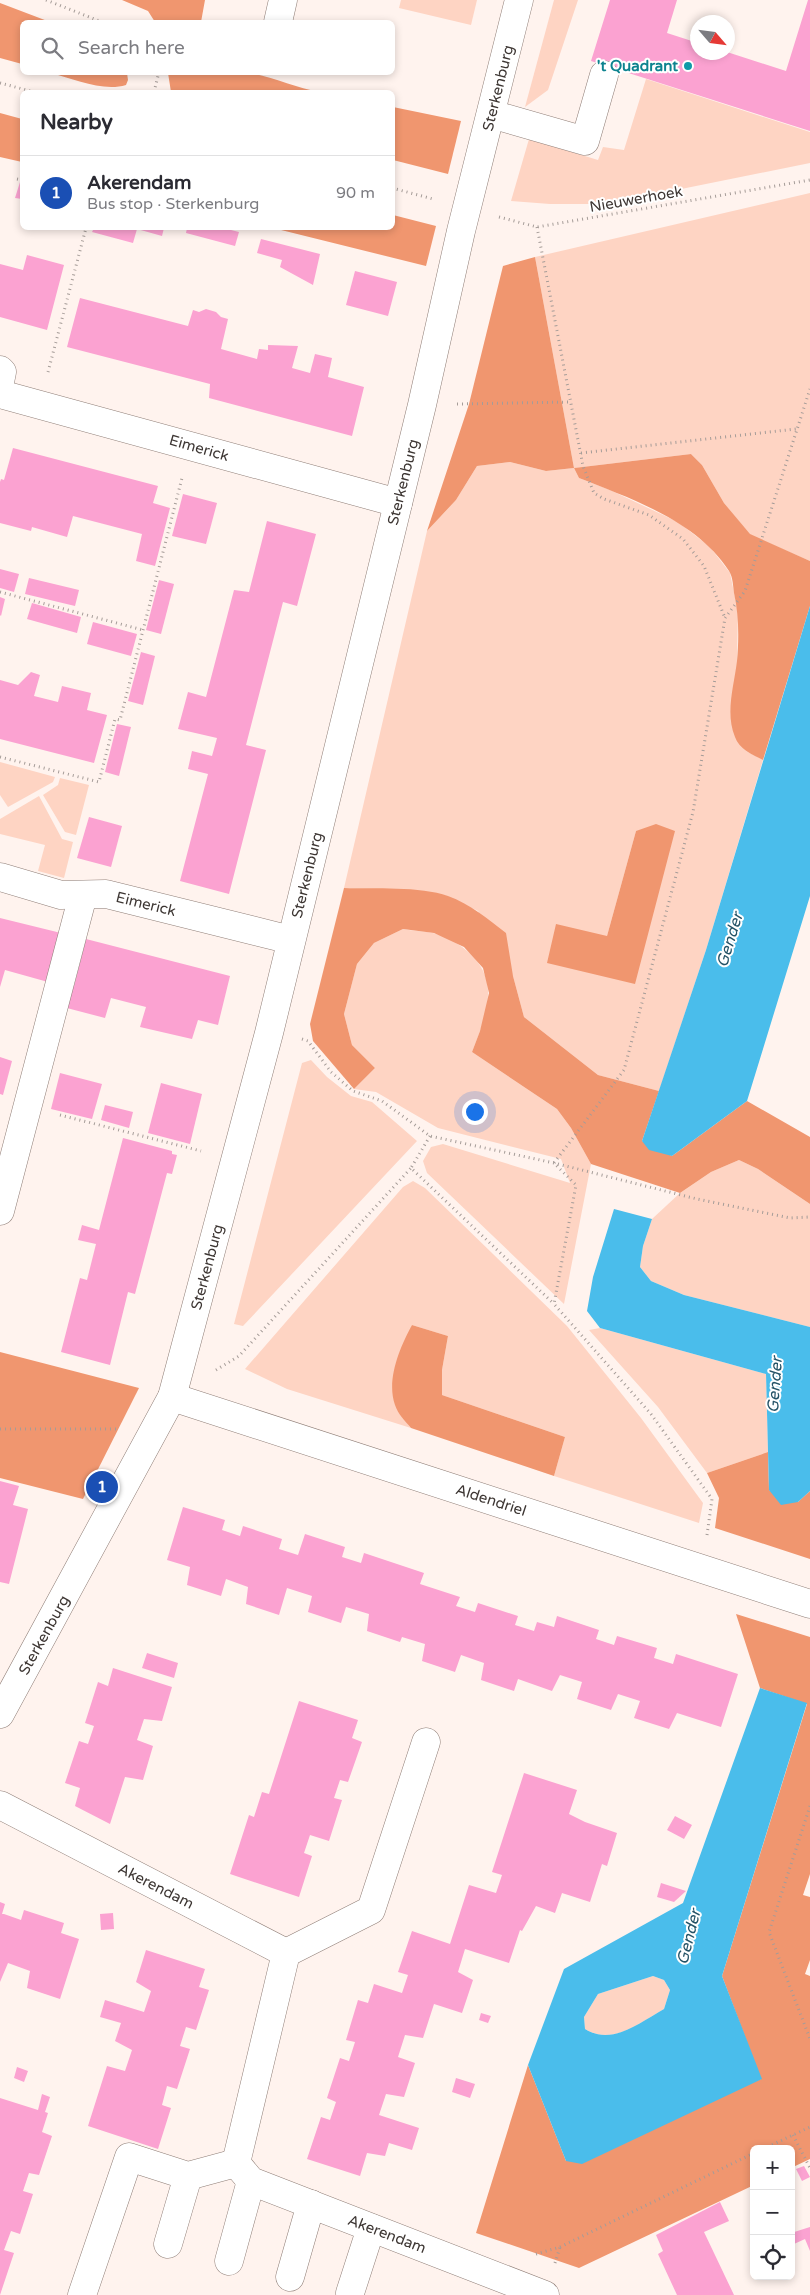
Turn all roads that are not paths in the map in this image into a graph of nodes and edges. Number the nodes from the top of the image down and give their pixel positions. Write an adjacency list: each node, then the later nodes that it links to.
1 (283, 0): 3 (street)
2 (519, 0): 5 (street, Sterkenburg)
3 (278, 20)
4 (604, 75): 5 (street)
5 (491, 114): 9 (street, Sterkenburg)
6 (0, 370): 7 (street)
7 (0, 382)
8 (0, 394): 9 (street, Eimerick)
9 (398, 503): 12 (street, Sterkenburg)
10 (0, 877): 11 (street, Eimerick)
11 (84, 895): 12 (street, Eimerick); 13 (street)
12 (292, 940): 14 (street, Sterkenburg)
13 (0, 1211)
14 (172, 1397): 15 (street, Aldendriel); 16 (street, Sterkenburg)
15 (810, 1604)
16 (0, 1714)
17 (426, 1742): 19 (street)
18 (0, 1805): 19 (street, Akerendam)
19 (286, 1953): 20 (street)
20 (244, 2172): 21 (street); 22 (street, Akerendam); 25 (street)
21 (188, 2176): 24 (street); 28 (street)
22 (311, 2204): 23 (street, Akerendam); 26 (street)
23 (371, 2228): 27 (street); 29 (street, Akerendam)
24 (168, 2244)
25 (229, 2261)
26 (290, 2277)
27 (350, 2293)
28 (82, 2295)
29 (545, 2295)

